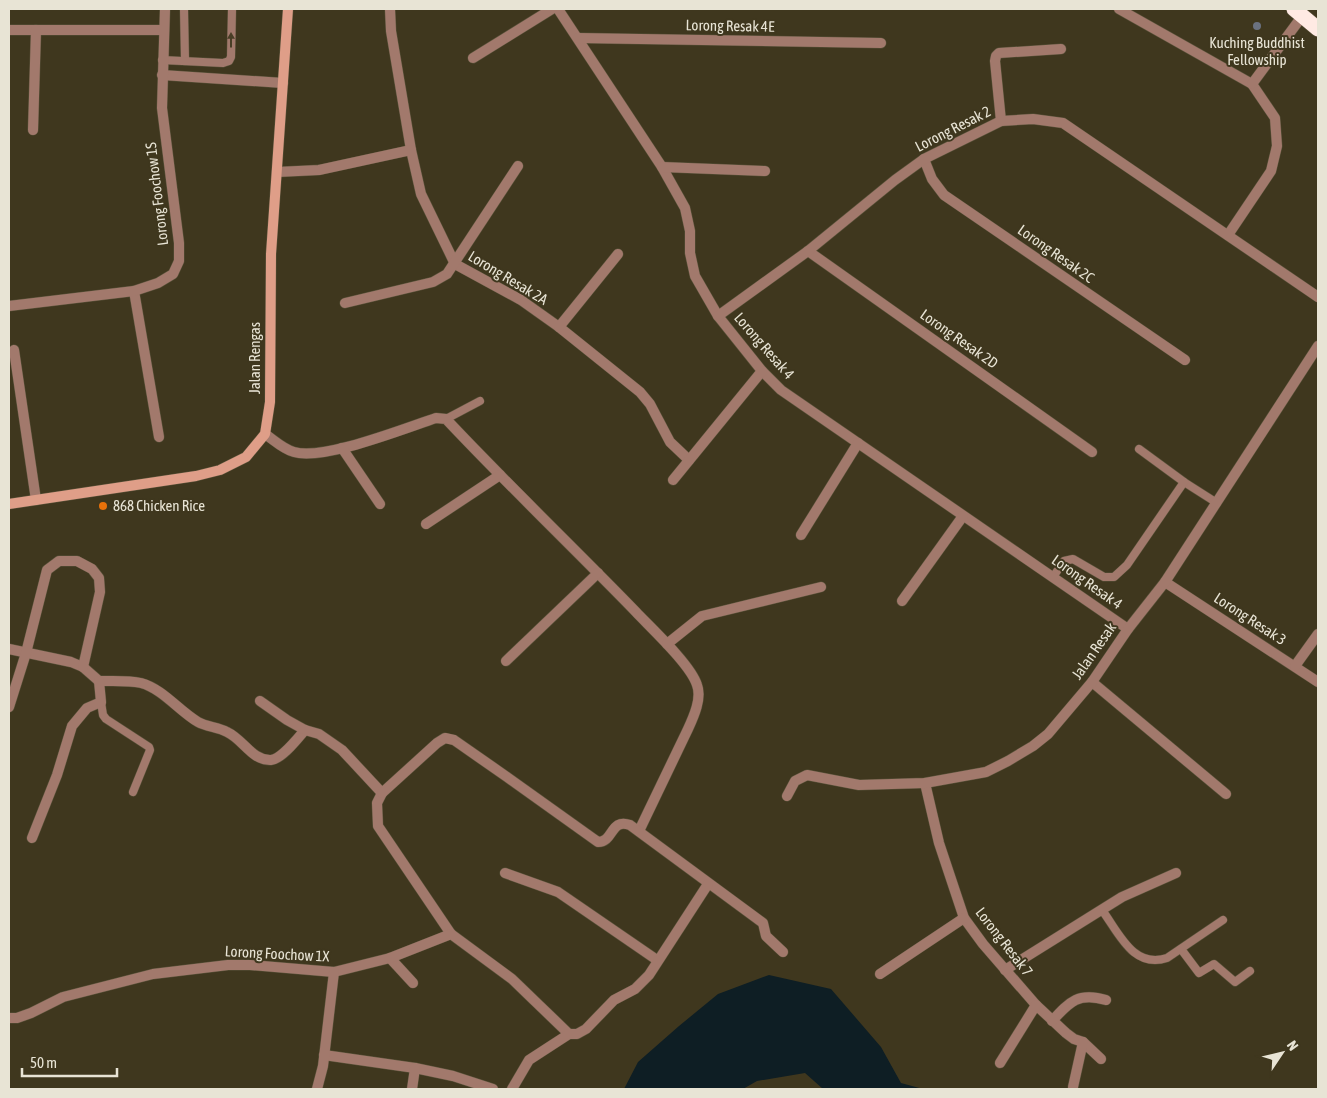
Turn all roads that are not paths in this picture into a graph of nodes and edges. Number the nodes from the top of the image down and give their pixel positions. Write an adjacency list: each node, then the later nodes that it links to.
1 (165, 9): 13 (street, Lorong Foochow 1S)
2 (184, 9): 19 (lane)
3 (232, 9): 19 (lane, one-way to 3)
4 (288, 9): 21 (street, Jalan Rengas)
5 (390, 9): 25 (street, Lorong Resak 2A)
6 (552, 9): 17 (street)
7 (558, 9): 14 (street, Lorong Resak 4)
8 (1119, 9): 22 (street)
9 (1299, 12): 10 (highway); 22 (street)
10 (1318, 29)
11 (9, 30): 12 (street)
12 (36, 30): 13 (street); 24 (street)
13 (164, 30): 18 (street, Lorong Foochow 1S)
14 (578, 38): 15 (street, Lorong Resak 4E); 28 (street, Lorong Resak 4)
15 (881, 43)
16 (1061, 49): 23 (street)
17 (473, 58)
18 (162, 60): 19 (lane); 20 (street, Lorong Foochow 1S)
19 (185, 61)
20 (162, 75): 21 (street); 35 (street, Lorong Foochow 1S)
21 (283, 84): 30 (street, Jalan Rengas)
22 (1252, 84): 31 (street)
23 (1002, 121): 26 (street, Lorong Resak 2); 31 (street, Lorong Resak 2)
24 (33, 130)
25 (411, 150): 30 (street); 34 (street, Lorong Resak 2A)
26 (924, 160): 32 (street, Lorong Resak 2); 43 (street, Lorong Resak 2C)
27 (518, 166): 34 (street)
28 (662, 167): 29 (street); 39 (street, Lorong Resak 4)
29 (766, 170)
30 (277, 172): 47 (street, Jalan Rengas)
31 (1228, 235): 36 (street, Lorong Resak 2)
32 (808, 251): 39 (street, Lorong Resak 2); 52 (street, Lorong Resak 2D)
33 (618, 254): 40 (street)
34 (455, 264): 37 (street); 40 (street, Lorong Resak 2A)
35 (134, 291): 38 (street, Lorong Foochow 1S); 48 (street)
36 (1318, 297)
37 (345, 303)
38 (9, 306)
39 (718, 316): 44 (street, Lorong Resak 4)
40 (559, 327): 53 (street, Lorong Resak 2A)
41 (1318, 346): 58 (street, Jalan Resak)
42 (14, 350): 57 (street)
43 (1185, 360)
44 (762, 371): 49 (street, Lorong Resak 4); 53 (street)
45 (480, 401): 46 (lane)
46 (446, 419): 50 (street); 54 (street)
47 (265, 434): 50 (street); 57 (street)
48 (159, 437)
49 (858, 443): 61 (street, Lorong Resak 4); 63 (street)
50 (342, 448): 60 (street)
51 (1139, 449): 56 (lane)
52 (1092, 452)
53 (690, 460): 55 (street)
54 (500, 475): 62 (street); 64 (street)
55 (673, 480)
56 (1184, 482): 58 (lane); 65 (lane)
57 (36, 500): 59 (street)
58 (1217, 503): 66 (street, Jalan Resak)
59 (9, 504)
60 (380, 504)
61 (963, 516): 65 (street, Lorong Resak 4); 68 (street)
62 (426, 524)
63 (801, 535)
64 (598, 573): 71 (street); 74 (street)
65 (1053, 577): 69 (street, Lorong Resak 4)
66 (1165, 582): 69 (street, Jalan Resak); 76 (street, Lorong Resak 3)
67 (821, 587): 71 (street)
68 (902, 601)
69 (1128, 629): 78 (street, Jalan Resak)
70 (1318, 634): 76 (street)
71 (667, 644): 89 (street)
72 (9, 650): 73 (street)
73 (26, 653): 75 (street); 75 (street); 82 (street)
74 (506, 661)
75 (83, 666): 77 (street)
76 (1294, 666): 79 (street, Lorong Resak 3)
77 (99, 681): 81 (street); 83 (street)
78 (1092, 682): 84 (street, Jalan Resak); 87 (street)
79 (1318, 682)
80 (260, 701): 83 (street)
81 (101, 702): 85 (lane); 90 (street)
82 (9, 707)
83 (305, 730): 86 (street)
84 (924, 783): 88 (street, Jalan Resak); 95 (street, Lorong Resak 7)
85 (133, 792)
86 (382, 793): 89 (street); 97 (street)
87 (1226, 794)
88 (787, 796)
89 (639, 831): 93 (street)
90 (32, 838)
91 (505, 873): 101 (street)
92 (1176, 873): 94 (street)
93 (708, 884): 99 (street); 101 (street)
94 (1102, 910): 98 (lane); 102 (street)
95 (964, 918): 102 (street, Lorong Resak 7); 105 (street)
96 (1223, 920): 98 (lane)
97 (451, 934): 100 (street, Lorong Foochow 1X); 111 (street)
98 (1180, 949): 103 (lane)
99 (783, 952)
100 (390, 958): 104 (street, Lorong Foochow 1X); 106 (street)
101 (657, 960): 111 (street)
102 (1005, 970): 108 (street, Lorong Resak 7)
103 (1250, 971)
104 (334, 972): 109 (street, Lorong Foochow 1X); 113 (street)
105 (880, 974)
106 (412, 983)
107 (1106, 1000): 110 (street)
108 (1036, 1005): 110 (street, Lorong Resak 7); 115 (street)
109 (9, 1018)
110 (1052, 1021): 112 (street, Lorong Resak 7)
111 (569, 1034): 121 (street)
112 (1083, 1042): 114 (street, Lorong Resak 7); 117 (street)
113 (324, 1055): 116 (street); 118 (street)
114 (1101, 1059)
115 (1000, 1063)
116 (415, 1068): 119 (street); 120 (street)
117 (1073, 1087)
118 (317, 1089)
119 (412, 1089)
120 (493, 1089)
121 (512, 1089)

